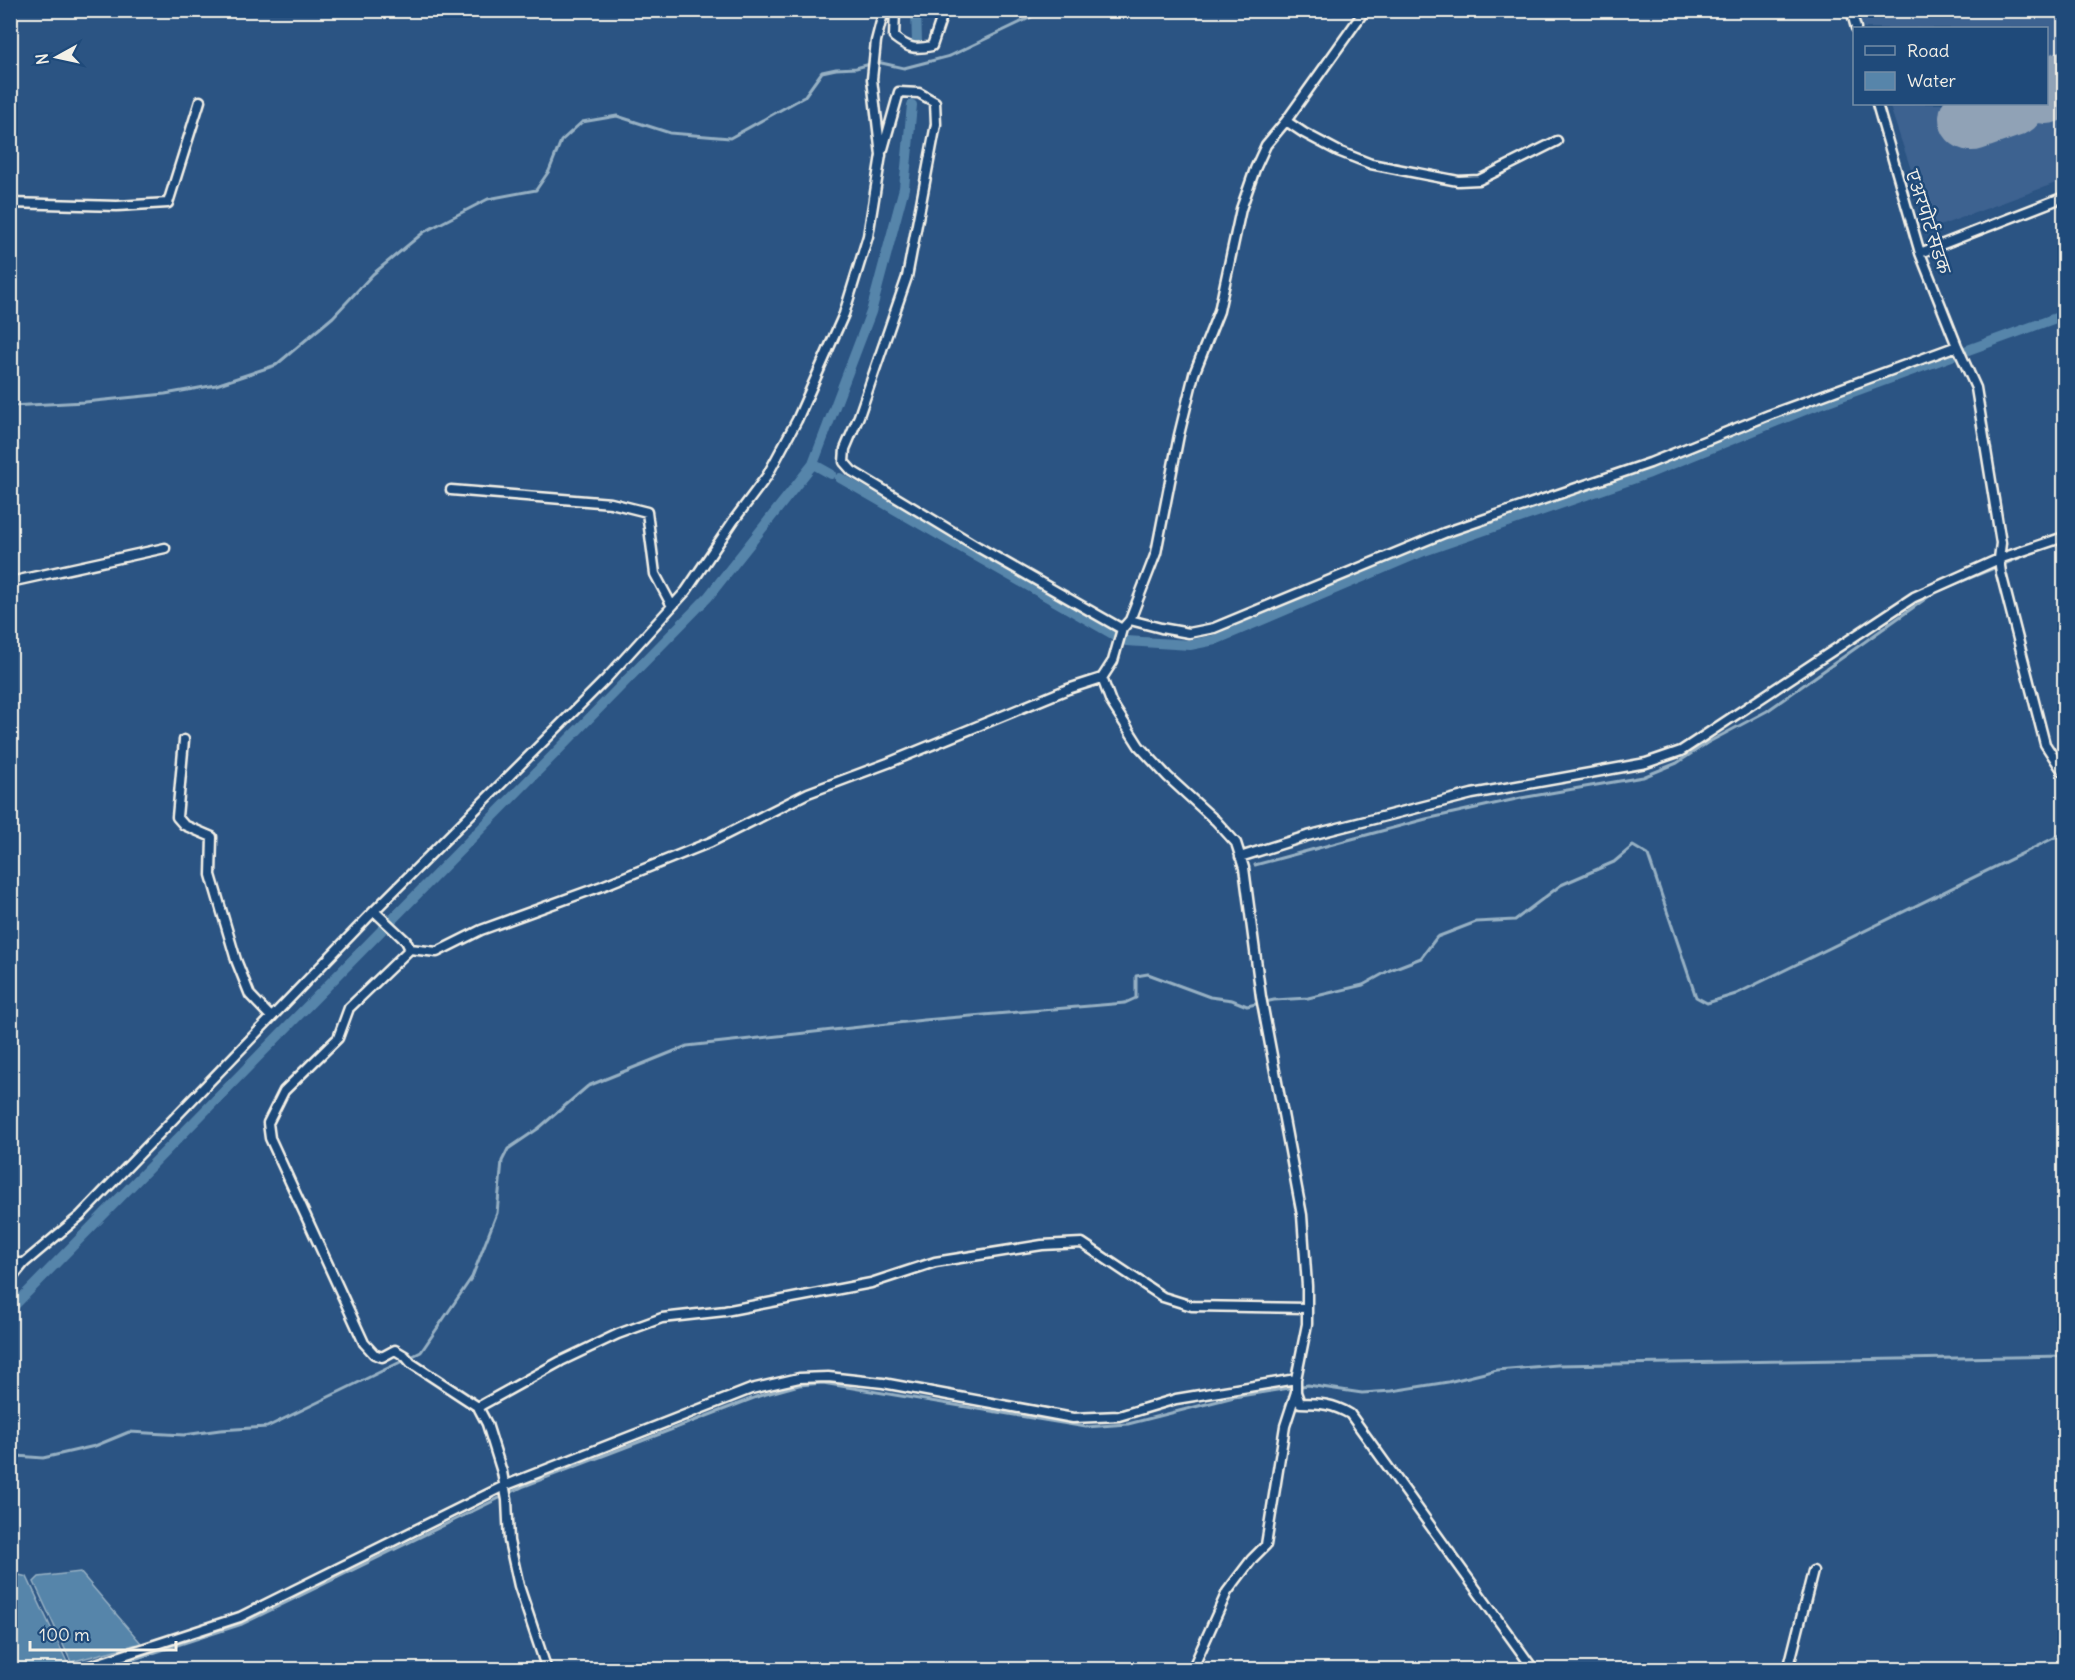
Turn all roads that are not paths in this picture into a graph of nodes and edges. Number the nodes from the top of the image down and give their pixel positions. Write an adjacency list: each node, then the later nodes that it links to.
1 (884, 10): 11 (street)
2 (895, 10): 3 (street)
3 (942, 10)
4 (1365, 10): 9 (street)
5 (1851, 10): 6 (street)
6 (1856, 27)
7 (200, 101): 13 (street)
8 (1877, 105): 14 (street, एअरपोर्ट सडक)
9 (1287, 121): 10 (street); 22 (street)
10 (1557, 141)
11 (881, 156): 21 (street); 23 (street)
12 (2064, 197): 14 (street)
13 (10, 203)
14 (1920, 253): 15 (street, एअरपोर्ट सडक)
15 (1957, 347): 19 (street, एअरपोर्ट सडक); 22 (street)
16 (451, 490): 21 (street)
17 (2064, 537): 19 (street)
18 (165, 548): 20 (street)
19 (1999, 561): 26 (street, एअरपोर्ट सडक); 27 (street)
20 (10, 582)
21 (672, 606): 28 (street)
22 (1130, 620): 23 (street)
23 (1122, 629): 24 (street)
24 (1102, 678): 27 (street); 29 (street)
25 (184, 740): 30 (street)
26 (2064, 773)
27 (1240, 857): 34 (street)
28 (374, 911): 29 (street); 30 (street)
29 (410, 949): 37 (street)
30 (271, 1017): 32 (street)
31 (10, 1263): 32 (street)
32 (24, 1263): 33 (street)
33 (10, 1280)
34 (1306, 1308): 35 (street); 37 (street)
35 (1296, 1379): 36 (street); 38 (street)
36 (1296, 1392): 42 (street); 43 (street)
37 (478, 1407): 38 (street)
38 (505, 1488): 40 (street); 41 (street)
39 (1814, 1571): 44 (street)
40 (78, 1670)
41 (547, 1670)
42 (1192, 1670)
43 (1534, 1670)
44 (1788, 1670)

